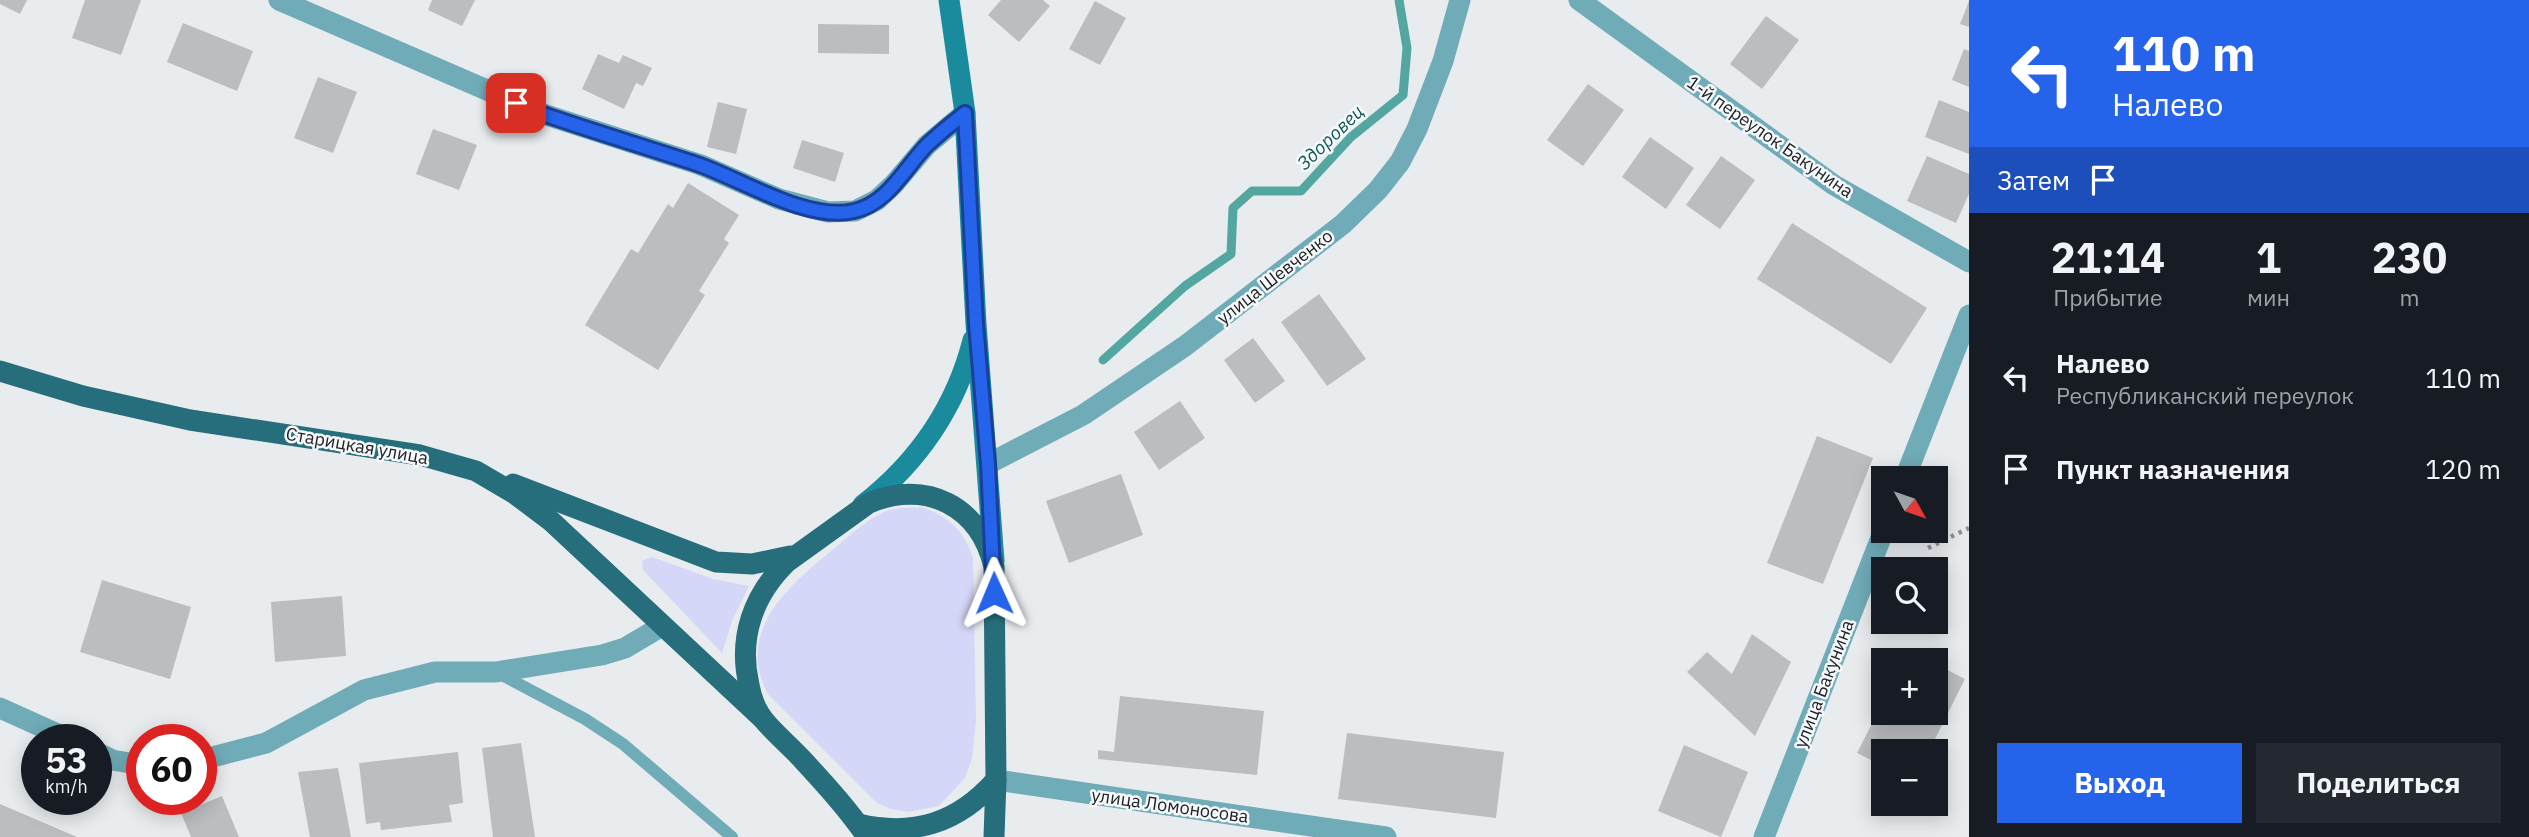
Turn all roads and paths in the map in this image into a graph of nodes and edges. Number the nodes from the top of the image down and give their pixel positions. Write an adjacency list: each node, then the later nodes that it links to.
1 (279, 0): 5 (street)
2 (949, 0): 5 (main road)
3 (1460, 0): 10 (street, улица Шевченко)
4 (1579, 0): 6 (street, 1-й переулок Бакунина)
5 (965, 113): 8 (main road)
6 (1969, 262)
7 (1969, 315): 11 (street)
8 (976, 324): 10 (main road); 13 (main road)
9 (0, 371): 12 (main road, Старицкая улица)
10 (988, 464): 18 (main road)
11 (1910, 466)
12 (476, 471): 17 (main road); 19 (main road, Старицкая улица)
13 (857, 510): 17 (main road); 18 (main road)
14 (1969, 527): 16 (path)
15 (1879, 543): 31 (street, улица Бакунина)
16 (1928, 548)
17 (799, 552): 22 (main road)
18 (994, 567): 25 (main road)
19 (662, 626): 20 (street); 22 (main road, Старицкая улица)
20 (496, 672): 24 (street); 28 (lane)
21 (0, 708): 23 (street)
22 (762, 718): 26 (main road, Старицкая улица)
23 (36, 724)
24 (217, 756)
25 (996, 780): 26 (main road); 27 (street, улица Ломоносова); 29 (main road)
26 (863, 831)
27 (1319, 832): 30 (street, улица Ломоносова)
28 (733, 837)
29 (994, 837)
30 (1386, 837)
31 (1764, 837)

